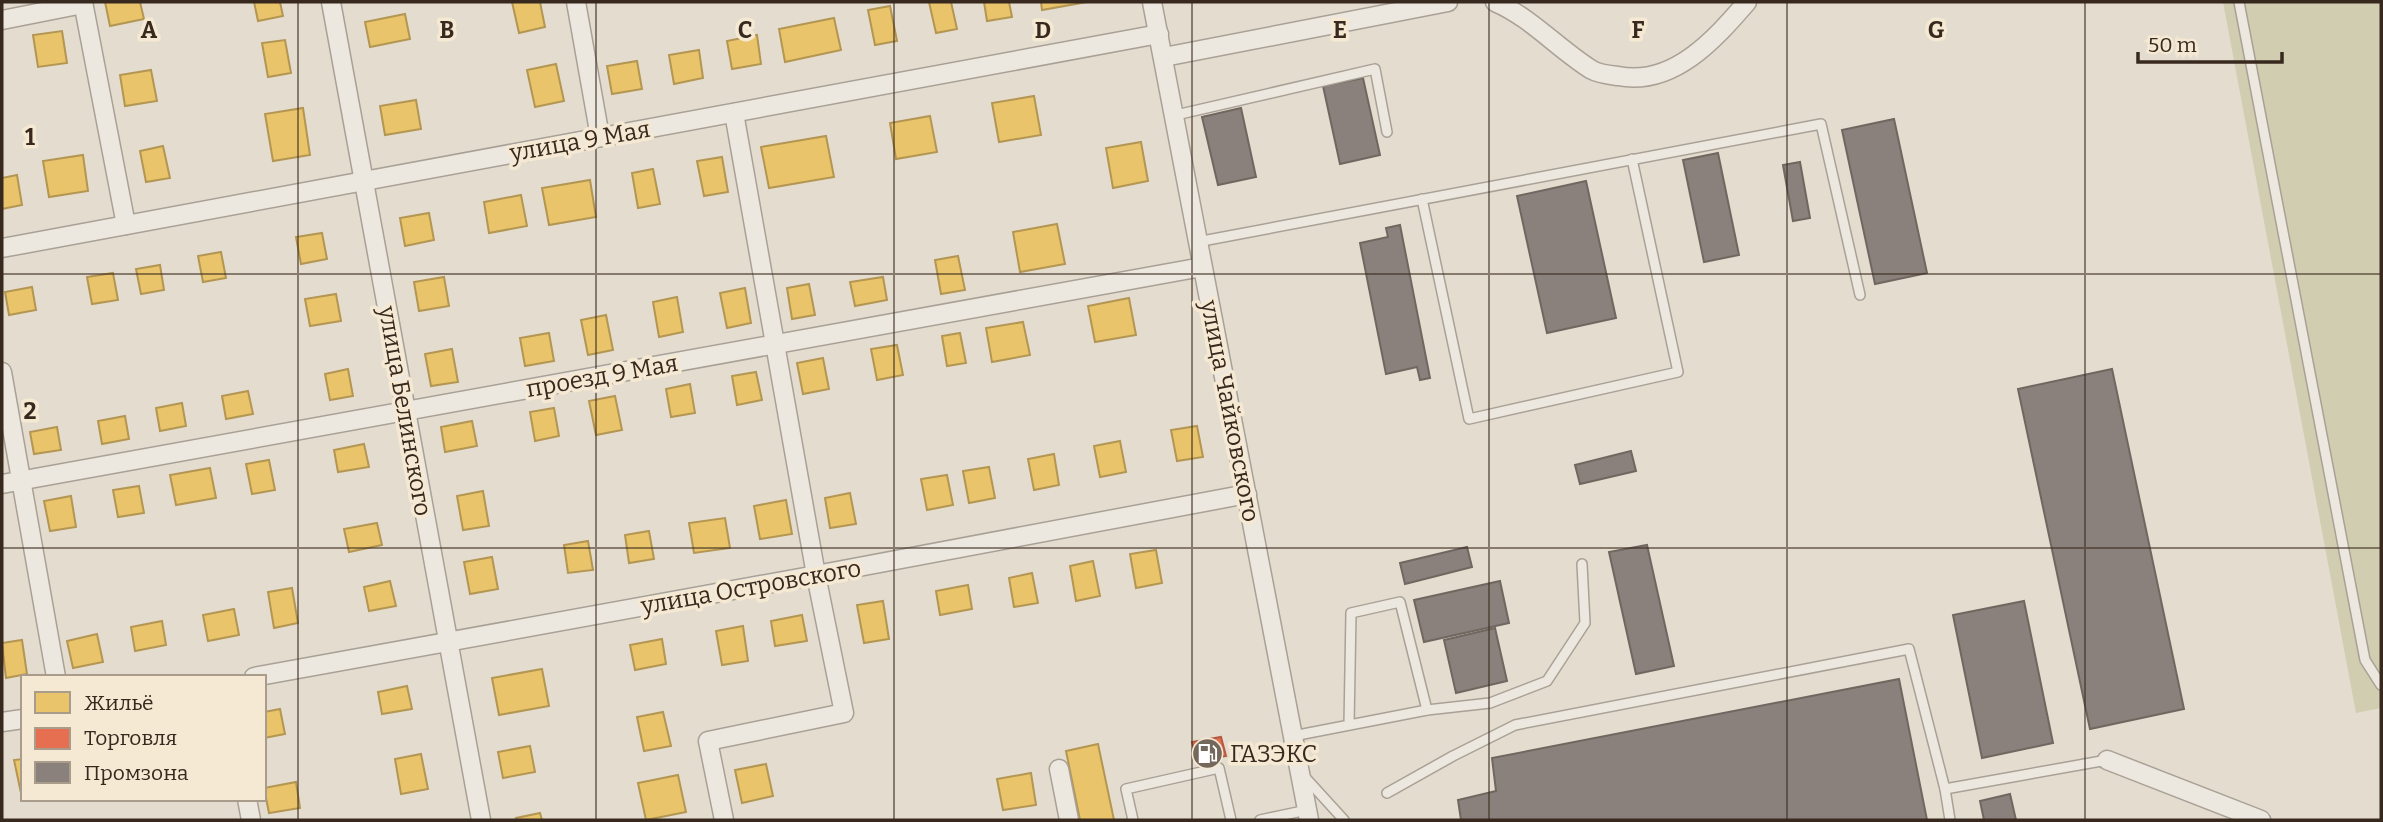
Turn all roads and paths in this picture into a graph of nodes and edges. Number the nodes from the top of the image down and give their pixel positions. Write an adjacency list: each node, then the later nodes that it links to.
1 (331, 2): 17 (street, улица Белинского)
2 (576, 2): 15 (street)
3 (1152, 2): 10 (street, улица Чайковского)
4 (1448, 2): 11 (street)
5 (1495, 2): 6 (street)
6 (1747, 2)
7 (2239, 2): 35 (lane)
8 (83, 3): 9 (street); 19 (street)
9 (2, 20)
10 (1158, 34): 11 (street, улица Чайковского); 12 (street, улица 9 Мая)
11 (1164, 57): 13 (street, улица Чайковского)
12 (734, 113): 15 (street, улица 9 Мая); 24 (street)
13 (1176, 115): 14 (lane); 20 (street, улица Чайковского)
14 (1388, 132)
15 (600, 137): 17 (street, улица 9 Мая)
16 (1632, 159): 18 (lane); 18 (lane); 23 (lane)
17 (365, 181): 19 (street, улица 9 Мая); 26 (street, улица Белинского)
18 (1422, 199): 20 (lane)
19 (126, 225): 21 (street, улица 9 Мая)
20 (1197, 242): 22 (street, улица Чайковского)
21 (2, 248)
22 (1202, 267): 24 (street, проезд 9 Мая); 29 (street, улица Чайковского)
23 (1860, 295)
24 (777, 344): 26 (street, проезд 9 Мая); 31 (street)
25 (2, 372): 27 (street)
26 (404, 411): 27 (street, проезд 9 Мая); 32 (street, улица Белинского)
27 (21, 481): 28 (street, проезд 9 Мая); 33 (street)
28 (2, 484)
29 (1247, 494): 31 (street, улица Островского); 40 (street, улица Чайковского)
30 (1583, 564): 36 (lane)
31 (816, 575): 32 (street, улица Островского); 50 (street)
32 (447, 642): 34 (street, улица Островского); 49 (street, улица Белинского)
33 (56, 675)
34 (265, 675)
35 (2381, 685)
36 (1427, 710): 39 (lane); 39 (lane)
37 (21, 719): 38 (street)
38 (2, 722)
39 (1349, 726): 40 (lane)
40 (1293, 736): 43 (street, улица Чайковского)
41 (2107, 760): 44 (lane); 57 (street)
42 (1059, 769): 51 (street)
43 (1299, 771): 47 (street, улица Чайковского); 55 (lane)
44 (1945, 789): 45 (lane); 56 (lane)
45 (1387, 793)
46 (247, 801): 48 (street)
47 (1308, 815): 54 (lane)
48 (251, 820)
49 (481, 820)
50 (724, 820)
51 (1069, 820)
52 (1133, 820): 53 (lane)
53 (1231, 820)
54 (1260, 820)
55 (1345, 820)
56 (1950, 820)
57 (2261, 820)

